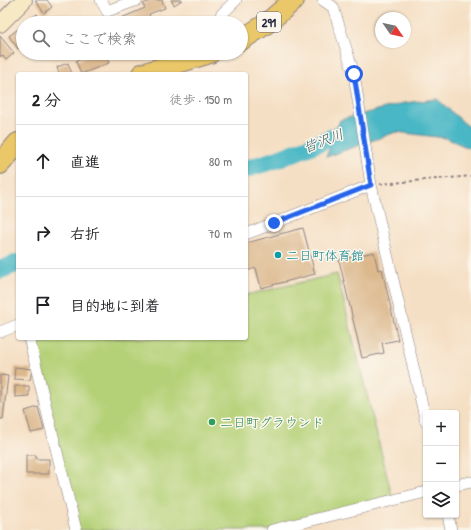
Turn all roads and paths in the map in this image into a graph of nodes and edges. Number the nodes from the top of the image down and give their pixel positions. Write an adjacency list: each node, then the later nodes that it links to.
1 (24, 0): 8 (main road)
2 (101, 0): 3 (street)
3 (137, 0)
4 (236, 0): 7 (street)
5 (294, 0): 9 (highway, 291)
6 (323, 0): 15 (street)
7 (221, 16)
8 (0, 24)
9 (248, 36)
10 (187, 60): 11 (highway)
11 (148, 72)
12 (16, 145): 13 (highway)
13 (0, 164)
14 (471, 176): 15 (path)
15 (371, 185): 16 (street); 20 (street)
16 (248, 233)
17 (16, 326): 18 (street)
18 (0, 332)
19 (29, 340): 25 (street)
20 (423, 410)
21 (471, 482): 22 (street)
22 (459, 484)
23 (423, 493): 26 (street)
24 (449, 518): 27 (street)
25 (76, 530)
26 (272, 530)
27 (452, 530)

